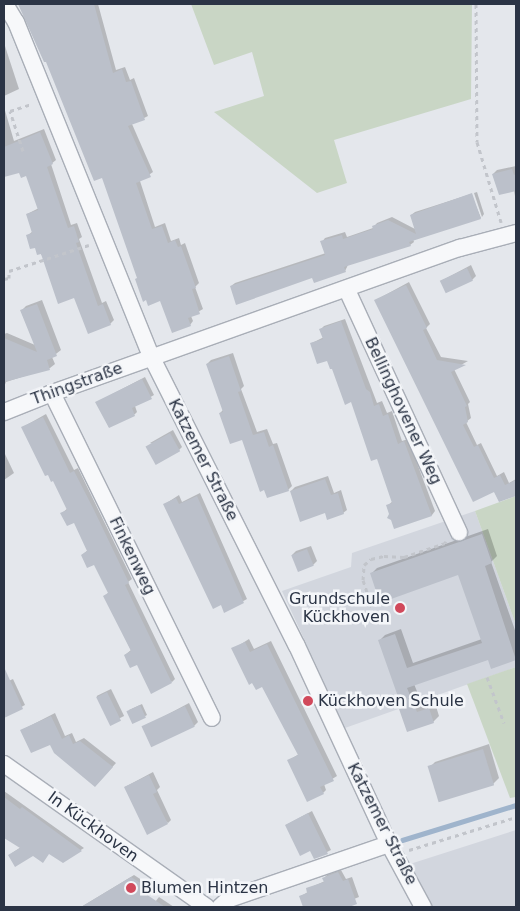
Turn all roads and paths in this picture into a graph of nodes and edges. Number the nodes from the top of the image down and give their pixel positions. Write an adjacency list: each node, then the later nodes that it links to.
1 (5, 4): 3 (street, Katzemer Straße)
2 (476, 4): 6 (path)
3 (10, 24): 4 (street, Katzemer Straße)
4 (47, 100): 5 (path); 7 (street, Katzemer Straße)
5 (23, 151)
6 (511, 234): 9 (street)
7 (104, 240): 8 (path); 10 (street, Katzemer Straße)
8 (4, 279)
9 (347, 290): 10 (street); 13 (street, Bellinghovener Weg)
10 (152, 358): 11 (street, Thingstraße); 20 (street, Katzemer Straße)
11 (52, 393): 12 (street, Thingstraße); 16 (street, Finkenweg)
12 (4, 412)
13 (459, 532): 14 (path)
14 (377, 622)
15 (487, 677): 17 (path)
16 (212, 718)
17 (504, 723)
18 (4, 764): 21 (street, In Kückhoven)
19 (516, 818): 20 (path)
20 (393, 849): 22 (street); 23 (street, Katzemer Straße)
21 (207, 907)
22 (220, 907)
23 (423, 907)

